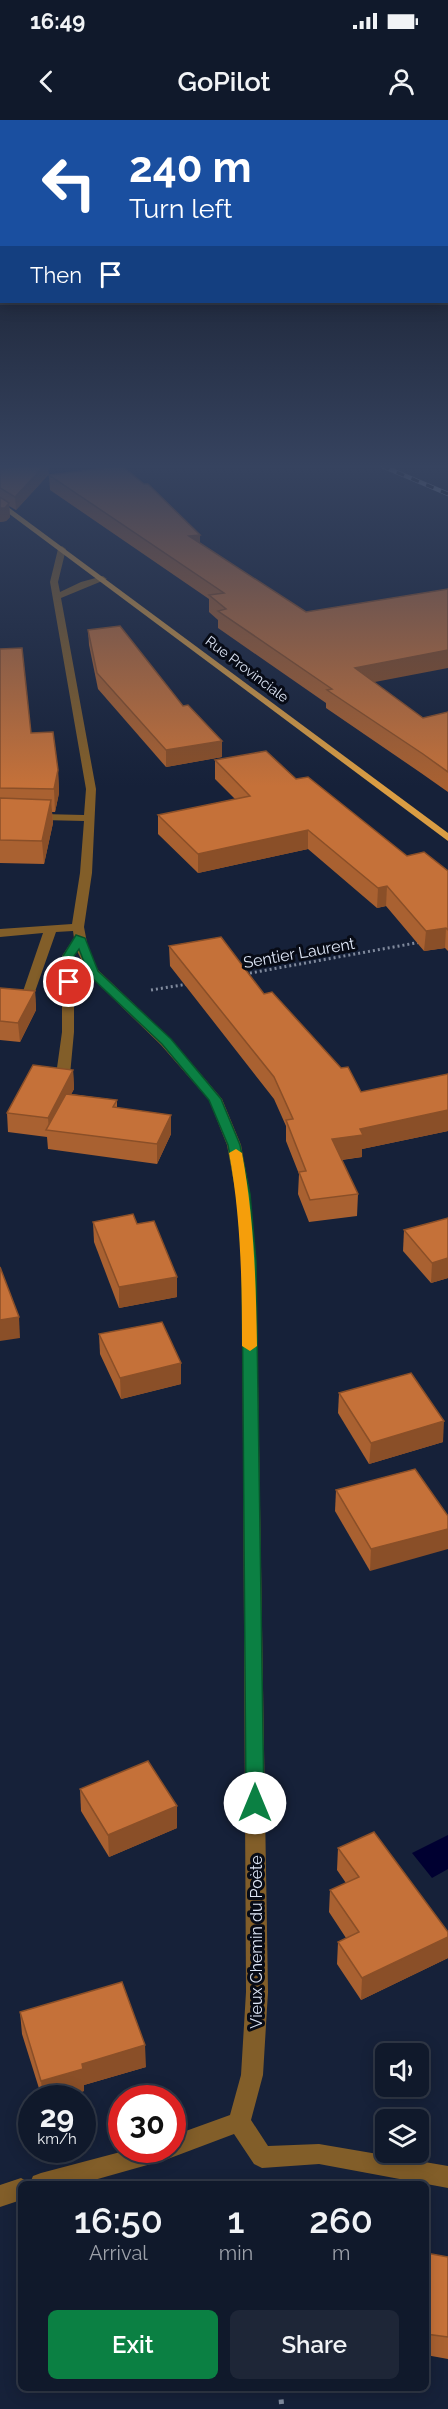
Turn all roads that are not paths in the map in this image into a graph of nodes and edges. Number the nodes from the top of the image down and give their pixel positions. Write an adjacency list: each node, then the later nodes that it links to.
1 (56, 573): 4 (street)
2 (95, 573): 3 (main road, Rue Provinciale)
3 (103, 579): 4 (street); 7 (main road, Rue Provinciale)
4 (57, 597): 6 (street, Vieux Chemin du Poète)
5 (0, 816): 6 (street)
6 (90, 818): 9 (street, Vieux Chemin du Poète)
7 (448, 838)
8 (51, 929): 9 (street); 10 (street); 11 (street)
9 (79, 932): 12 (street); 13 (street, Vieux Chemin du Poète)
10 (0, 933)
11 (25, 1003)
12 (63, 1074)
13 (239, 2122): 14 (street); 16 (street)
14 (186, 2142)
15 (118, 2163): 17 (street)
16 (448, 2176)
17 (52, 2181)
18 (18, 2191): 19 (street)
19 (0, 2196)

